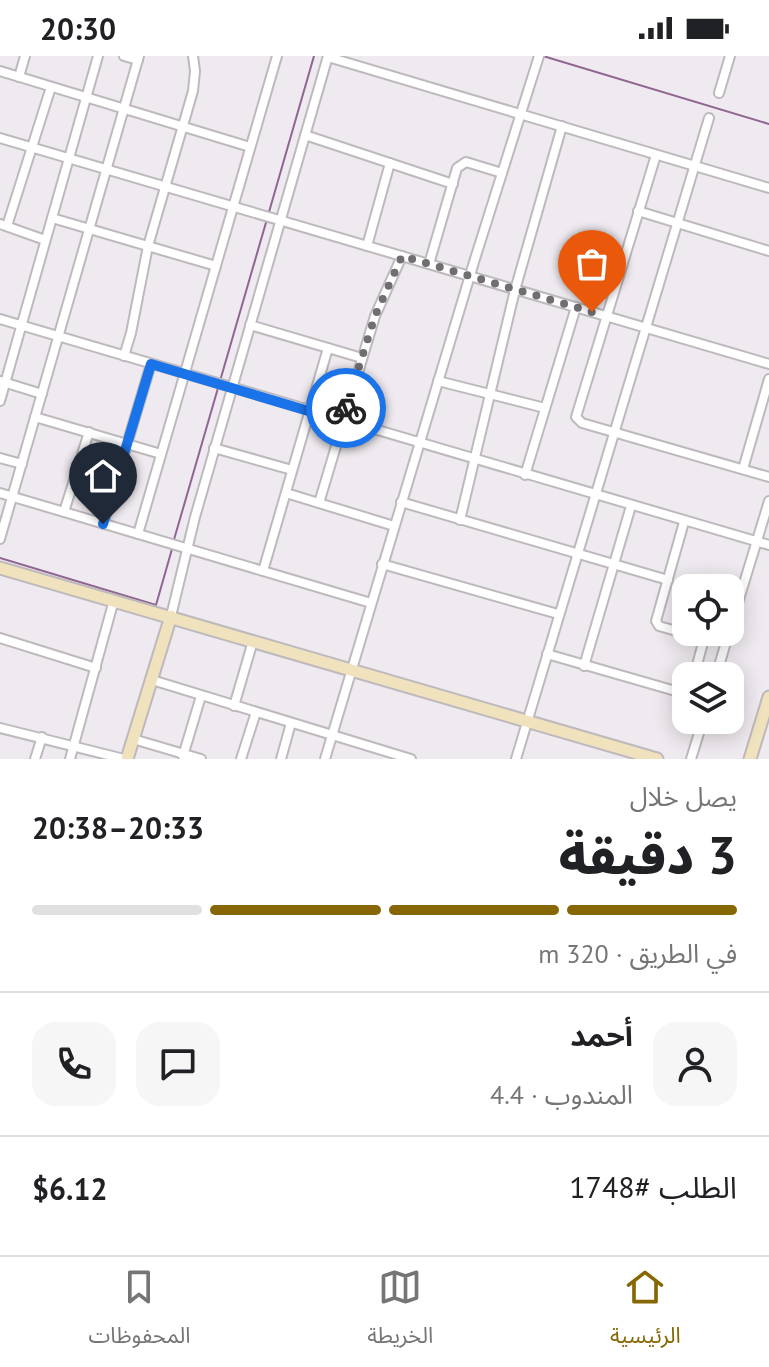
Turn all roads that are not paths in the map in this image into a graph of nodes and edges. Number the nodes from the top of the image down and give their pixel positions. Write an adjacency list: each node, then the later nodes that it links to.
1 (25, 56): 11 (street)
2 (98, 56): 14 (street)
3 (124, 56): 9 (street)
4 (193, 56): 18 (street)
5 (277, 56): 23 (street)
6 (328, 56): 16 (street); 20 (street)
7 (539, 56): 16 (street)
8 (730, 56): 13 (street)
9 (139, 58): 15 (street)
10 (0, 71): 11 (street)
11 (19, 77): 12 (street)
12 (51, 87): 14 (street); 22 (street)
13 (719, 93)
14 (86, 97): 15 (street); 25 (street)
15 (124, 109): 18 (street); 28 (street)
16 (521, 114): 19 (street); 29 (street)
17 (709, 118): 27 (street)
18 (183, 126): 23 (street); 31 (street)
19 (562, 126): 24 (street); 48 (street)
20 (305, 135): 26 (street); 36 (street)
21 (0, 138): 22 (street)
22 (32, 147): 25 (street); 38 (street)
23 (250, 147): 33 (street)
24 (656, 155): 27 (street); 34 (street)
25 (69, 158): 28 (street); 35 (street)
26 (390, 163): 30 (street); 42 (street)
27 (695, 166): 32 (street); 37 (street)
28 (106, 169): 31 (street); 39 (street)
29 (502, 173): 30 (street); 47 (street)
30 (453, 184): 45 (street)
31 (165, 186): 33 (street); 41 (street)
32 (769, 188)
33 (233, 207): 36 (street); 46 (street)
34 (638, 211): 37 (street); 50 (street)
35 (52, 218): 39 (street); 40 (street)
36 (280, 221): 42 (street); 53 (street)
37 (678, 223): 43 (street); 54 (street)
38 (3, 225): 40 (street)
39 (89, 229): 41 (street); 55 (street)
40 (45, 240): 52 (street)
41 (148, 246): 46 (street); 57 (street)
42 (367, 246): 44 (street)
43 (769, 251)
44 (402, 256): 45 (street); 58 (street)
45 (429, 264): 47 (street)
46 (216, 266): 61 (street)
47 (470, 276): 48 (street); 63 (street)
48 (515, 290): 49 (street); 67 (street)
49 (576, 307): 50 (street); 69 (street)
50 (608, 316): 54 (street); 74 (street)
51 (0, 319): 52 (street)
52 (21, 325): 55 (street); 64 (street)
53 (250, 325): 56 (street); 65 (street)
54 (646, 328): 60 (street); 74 (street)
55 (58, 336): 57 (street); 66 (street)
56 (328, 348): 58 (street); 70 (street)
57 (124, 356): 59 (street)
58 (362, 358): 72 (street)
59 (151, 364): 61 (street); 75 (street)
60 (769, 364)
61 (184, 374): 65 (street); 78 (street)
62 (769, 379): 82 (street)
63 (438, 381): 67 (street); 76 (street)
64 (3, 382): 66 (street); 68 (street)
65 (231, 388): 70 (street); 77 (street)
66 (42, 394): 71 (street)
67 (489, 394): 69 (street); 80 (street)
68 (0, 401)
69 (545, 408): 84 (street)
70 (309, 411): 72 (street); 83 (street)
71 (35, 417): 73 (street); 81 (street)
72 (342, 421): 76 (street); 92 (street)
73 (89, 432): 75 (street); 94 (street)
74 (614, 432): 82 (street); 88 (street)
75 (127, 443): 78 (street); 97 (street)
76 (419, 444): 80 (street); 91 (street)
77 (214, 448): 83 (street); 103 (street)
78 (161, 454): 99 (street)
79 (0, 458): 81 (street)
80 (476, 460): 84 (street); 95 (street)
81 (22, 464): 89 (street)
82 (743, 469): 85 (street)
83 (292, 470): 87 (street)
84 (525, 475): 88 (street)
85 (769, 477)
86 (0, 493): 89 (street)
87 (286, 493): 92 (street); 108 (street)
88 (595, 495): 93 (street); 104 (street)
89 (12, 497): 94 (street); 100 (street)
90 (769, 501): 101 (street)
91 (401, 502): 95 (street); 98 (street)
92 (319, 503): 98 (street)
93 (631, 506): 96 (street); 106 (street)
94 (64, 512): 97 (street)
95 (460, 520): 104 (street)
96 (684, 522): 101 (street); 109 (street)
97 (103, 524): 99 (street)
98 (394, 526): 105 (street)
99 (138, 534): 103 (street)
100 (0, 539)
101 (756, 542): 102 (street); 110 (street)
102 (769, 545)
103 (186, 548): 108 (street); 114 (street)
104 (577, 554): 106 (street); 113 (street)
105 (382, 564): 112 (street); 113 (street)
106 (614, 564): 109 (street); 119 (street)
107 (0, 568): 111 (main road)
108 (263, 571): 112 (street)
109 (668, 580): 118 (street)
110 (744, 583)
111 (114, 600): 114 (main road); 120 (street)
112 (371, 603): 121 (street)
113 (558, 614): 117 (street)
114 (171, 616): 116 (main road); 122 (main road)
115 (0, 638): 120 (street)
116 (253, 641): 121 (main road); 126 (street)
117 (547, 654): 119 (street); 128 (street)
118 (698, 662)
119 (584, 666): 123 (street)
120 (96, 668): 136 (street)
121 (350, 670): 128 (main road); 133 (street)
122 (152, 680): 124 (street); 135 (main road)
123 (672, 690)
124 (201, 696): 126 (street); 139 (street)
125 (769, 697): 129 (main road)
126 (234, 706): 127 (street)
127 (256, 712): 130 (street); 144 (street)
128 (527, 720): 138 (main road); 149 (street)
129 (766, 720): 152 (main road)
130 (291, 723): 133 (street); 145 (street)
131 (0, 728): 134 (street)
132 (699, 734): 151 (street)
133 (332, 735): 137 (street); 146 (street)
134 (42, 737): 136 (street); 140 (street)
135 (133, 739): 139 (street); 142 (main road)
136 (74, 746): 141 (street); 142 (street)
137 (378, 749): 147 (street); 148 (street)
138 (619, 753): 150 (main road)
139 (183, 756): 143 (street)
140 (35, 759)
141 (70, 759)
142 (126, 759)
143 (201, 759)
144 (241, 759)
145 (281, 759)
146 (325, 759)
147 (375, 759)
148 (411, 759)
149 (516, 759)
150 (657, 759)
151 (691, 759)
152 (750, 759)

